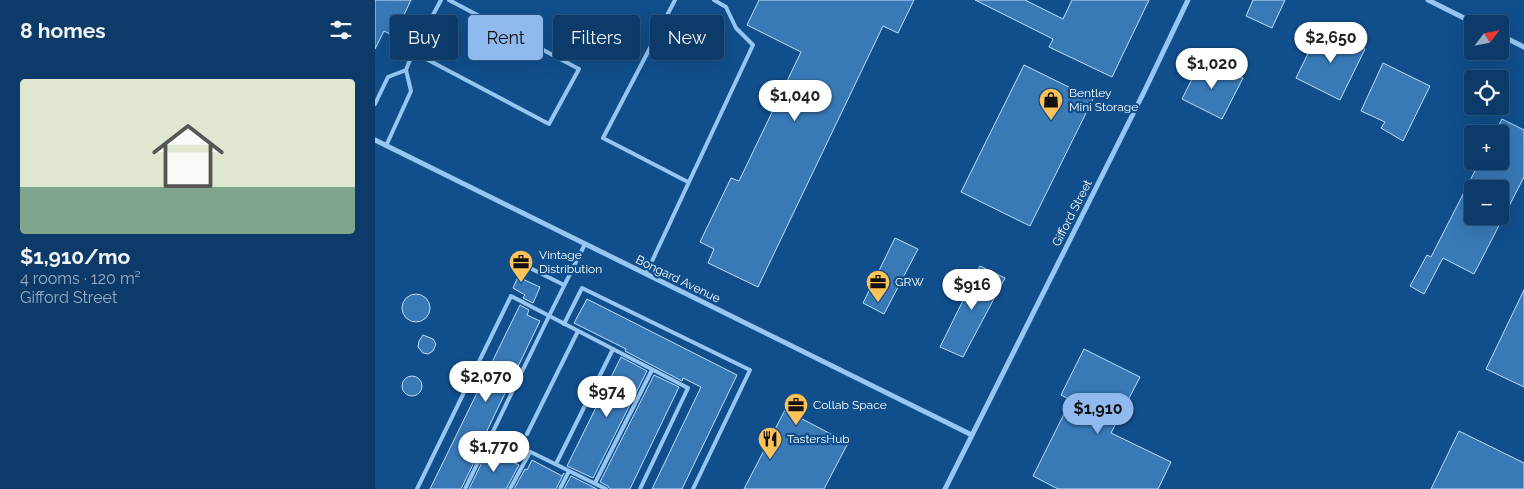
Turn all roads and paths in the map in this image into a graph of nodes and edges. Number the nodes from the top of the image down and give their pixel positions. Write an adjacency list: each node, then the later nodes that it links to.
1 (441, 0): 7 (lane)
2 (449, 0): 12 (lane)
3 (675, 0): 17 (lane)
4 (714, 0): 17 (lane)
5 (1188, 0): 29 (street, Gifford Street)
6 (1428, 0): 8 (street)
7 (433, 15)
8 (1464, 18)
9 (1509, 40): 10 (street)
10 (1524, 47)
11 (410, 60): 13 (lane)
12 (428, 60)
13 (406, 70): 14 (lane); 16 (lane)
14 (375, 104)
15 (375, 140): 16 (street, Bongard Avenue)
16 (386, 146): 18 (street, Bongard Avenue)
17 (688, 182): 20 (lane)
18 (585, 244): 20 (street, Bongard Avenue); 21 (lane)
19 (526, 266): 21 (lane)
20 (646, 274): 29 (street, Bongard Avenue)
21 (564, 285): 22 (lane)
22 (549, 316): 23 (lane); 27 (lane); 34 (lane)
23 (564, 324): 24 (lane); 40 (lane)
24 (578, 331): 25 (lane); 28 (lane)
25 (613, 349): 26 (lane); 31 (lane)
26 (652, 370): 33 (lane); 39 (lane)
27 (492, 433): 30 (lane); 35 (lane)
28 (527, 434)
29 (972, 435): 41 (street, Gifford Street)
30 (530, 452): 31 (lane); 36 (lane)
31 (556, 464): 32 (lane)
32 (569, 471): 33 (lane); 37 (lane)
33 (595, 483): 38 (lane)
34 (417, 489)
35 (465, 489)
36 (510, 489)
37 (560, 489)
38 (606, 489)
39 (639, 489)
40 (693, 489)
41 (945, 489)

